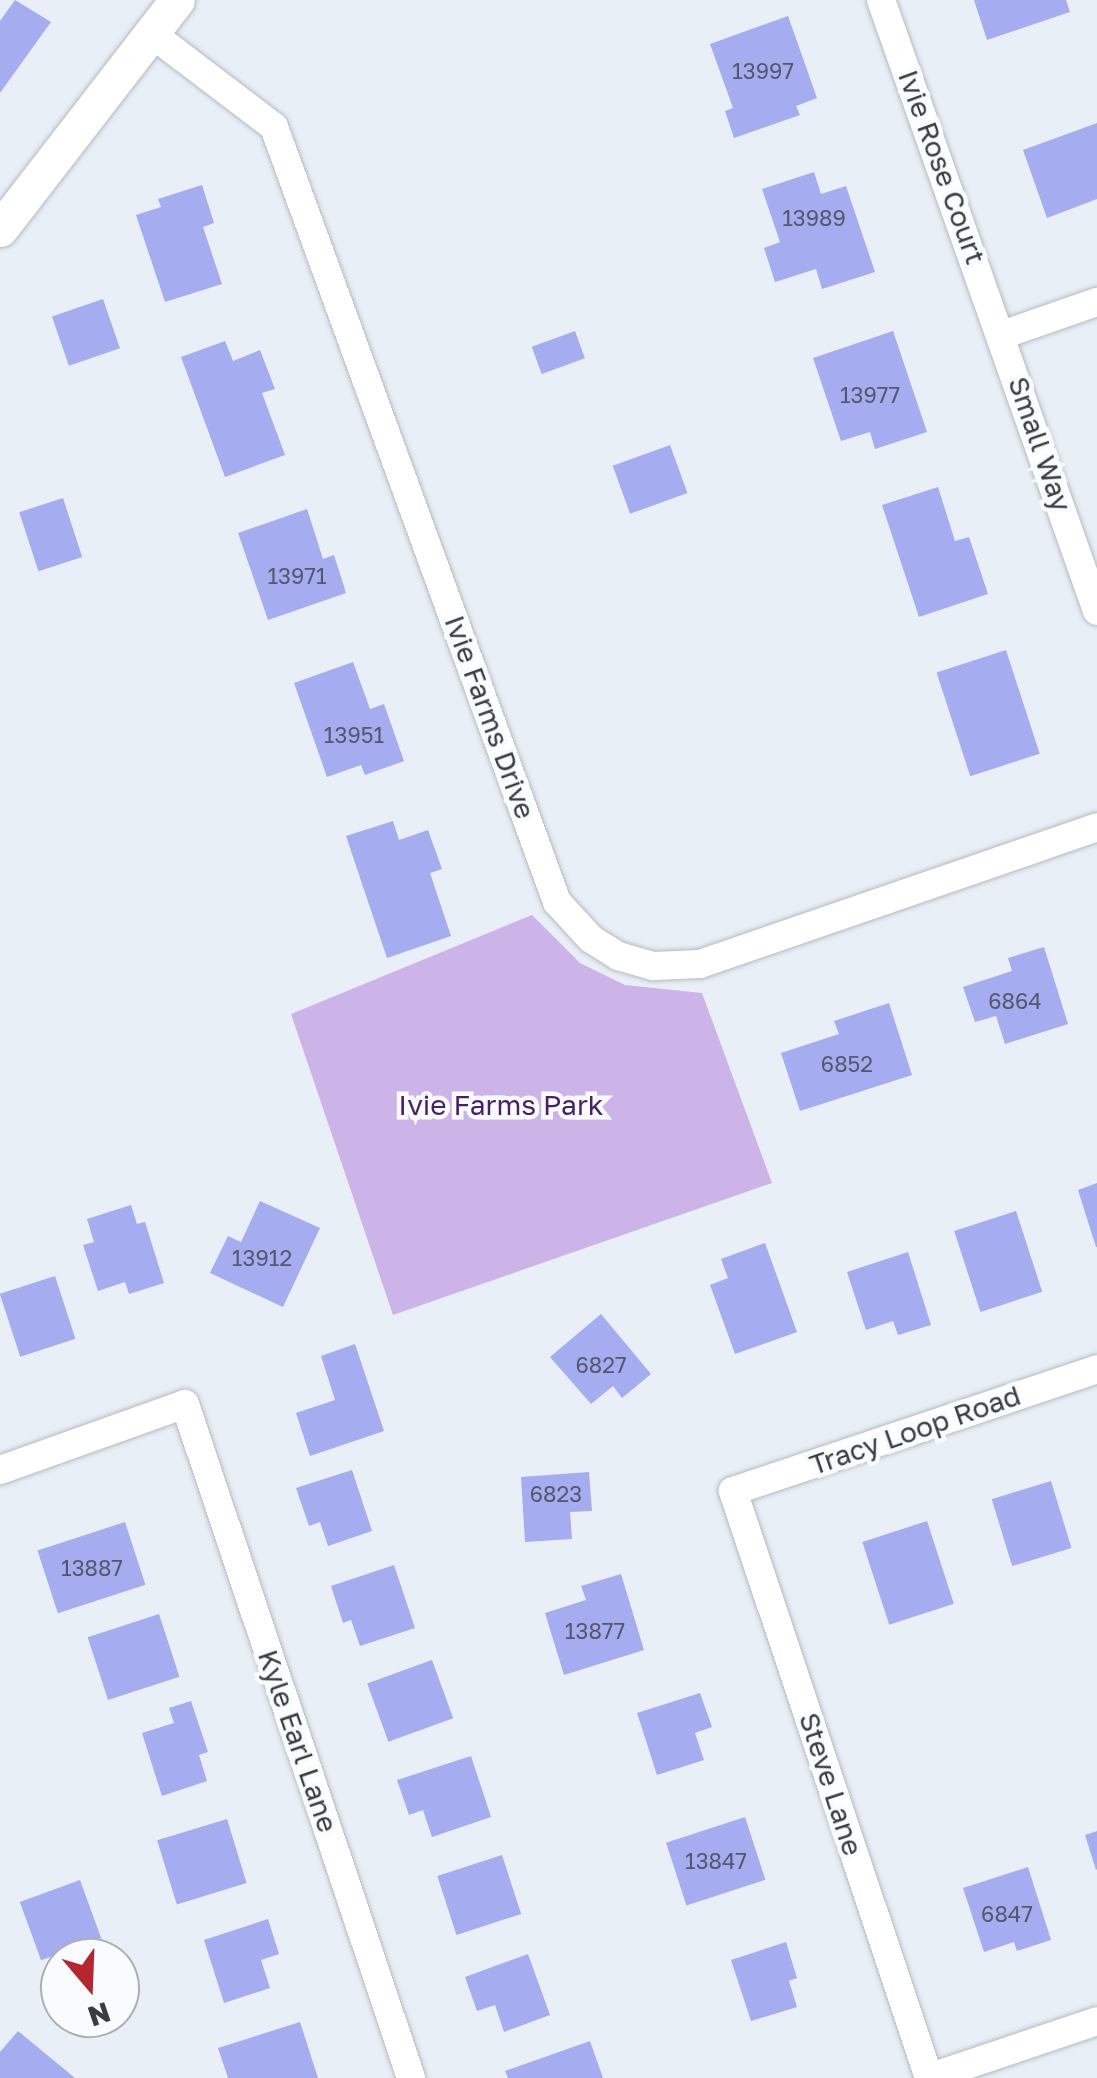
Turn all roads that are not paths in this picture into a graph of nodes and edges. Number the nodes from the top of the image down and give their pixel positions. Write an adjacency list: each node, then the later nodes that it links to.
1 (177, 0): 3 (street)
2 (881, 0): 6 (street, Ivie Rose Court)
3 (152, 34): 4 (street); 8 (street, Ivie Farms Drive)
4 (0, 229)
5 (1097, 302): 6 (street)
6 (1002, 335): 7 (street, Small Way)
7 (1097, 610)
8 (1097, 827)
9 (1097, 1369): 11 (street, Tracy Loop Road)
10 (0, 1470): 13 (street, Kyle Earl Lane)
11 (733, 1491): 14 (street, Steve Lane)
12 (1097, 2021): 14 (street)
13 (411, 2078)
14 (928, 2078)

